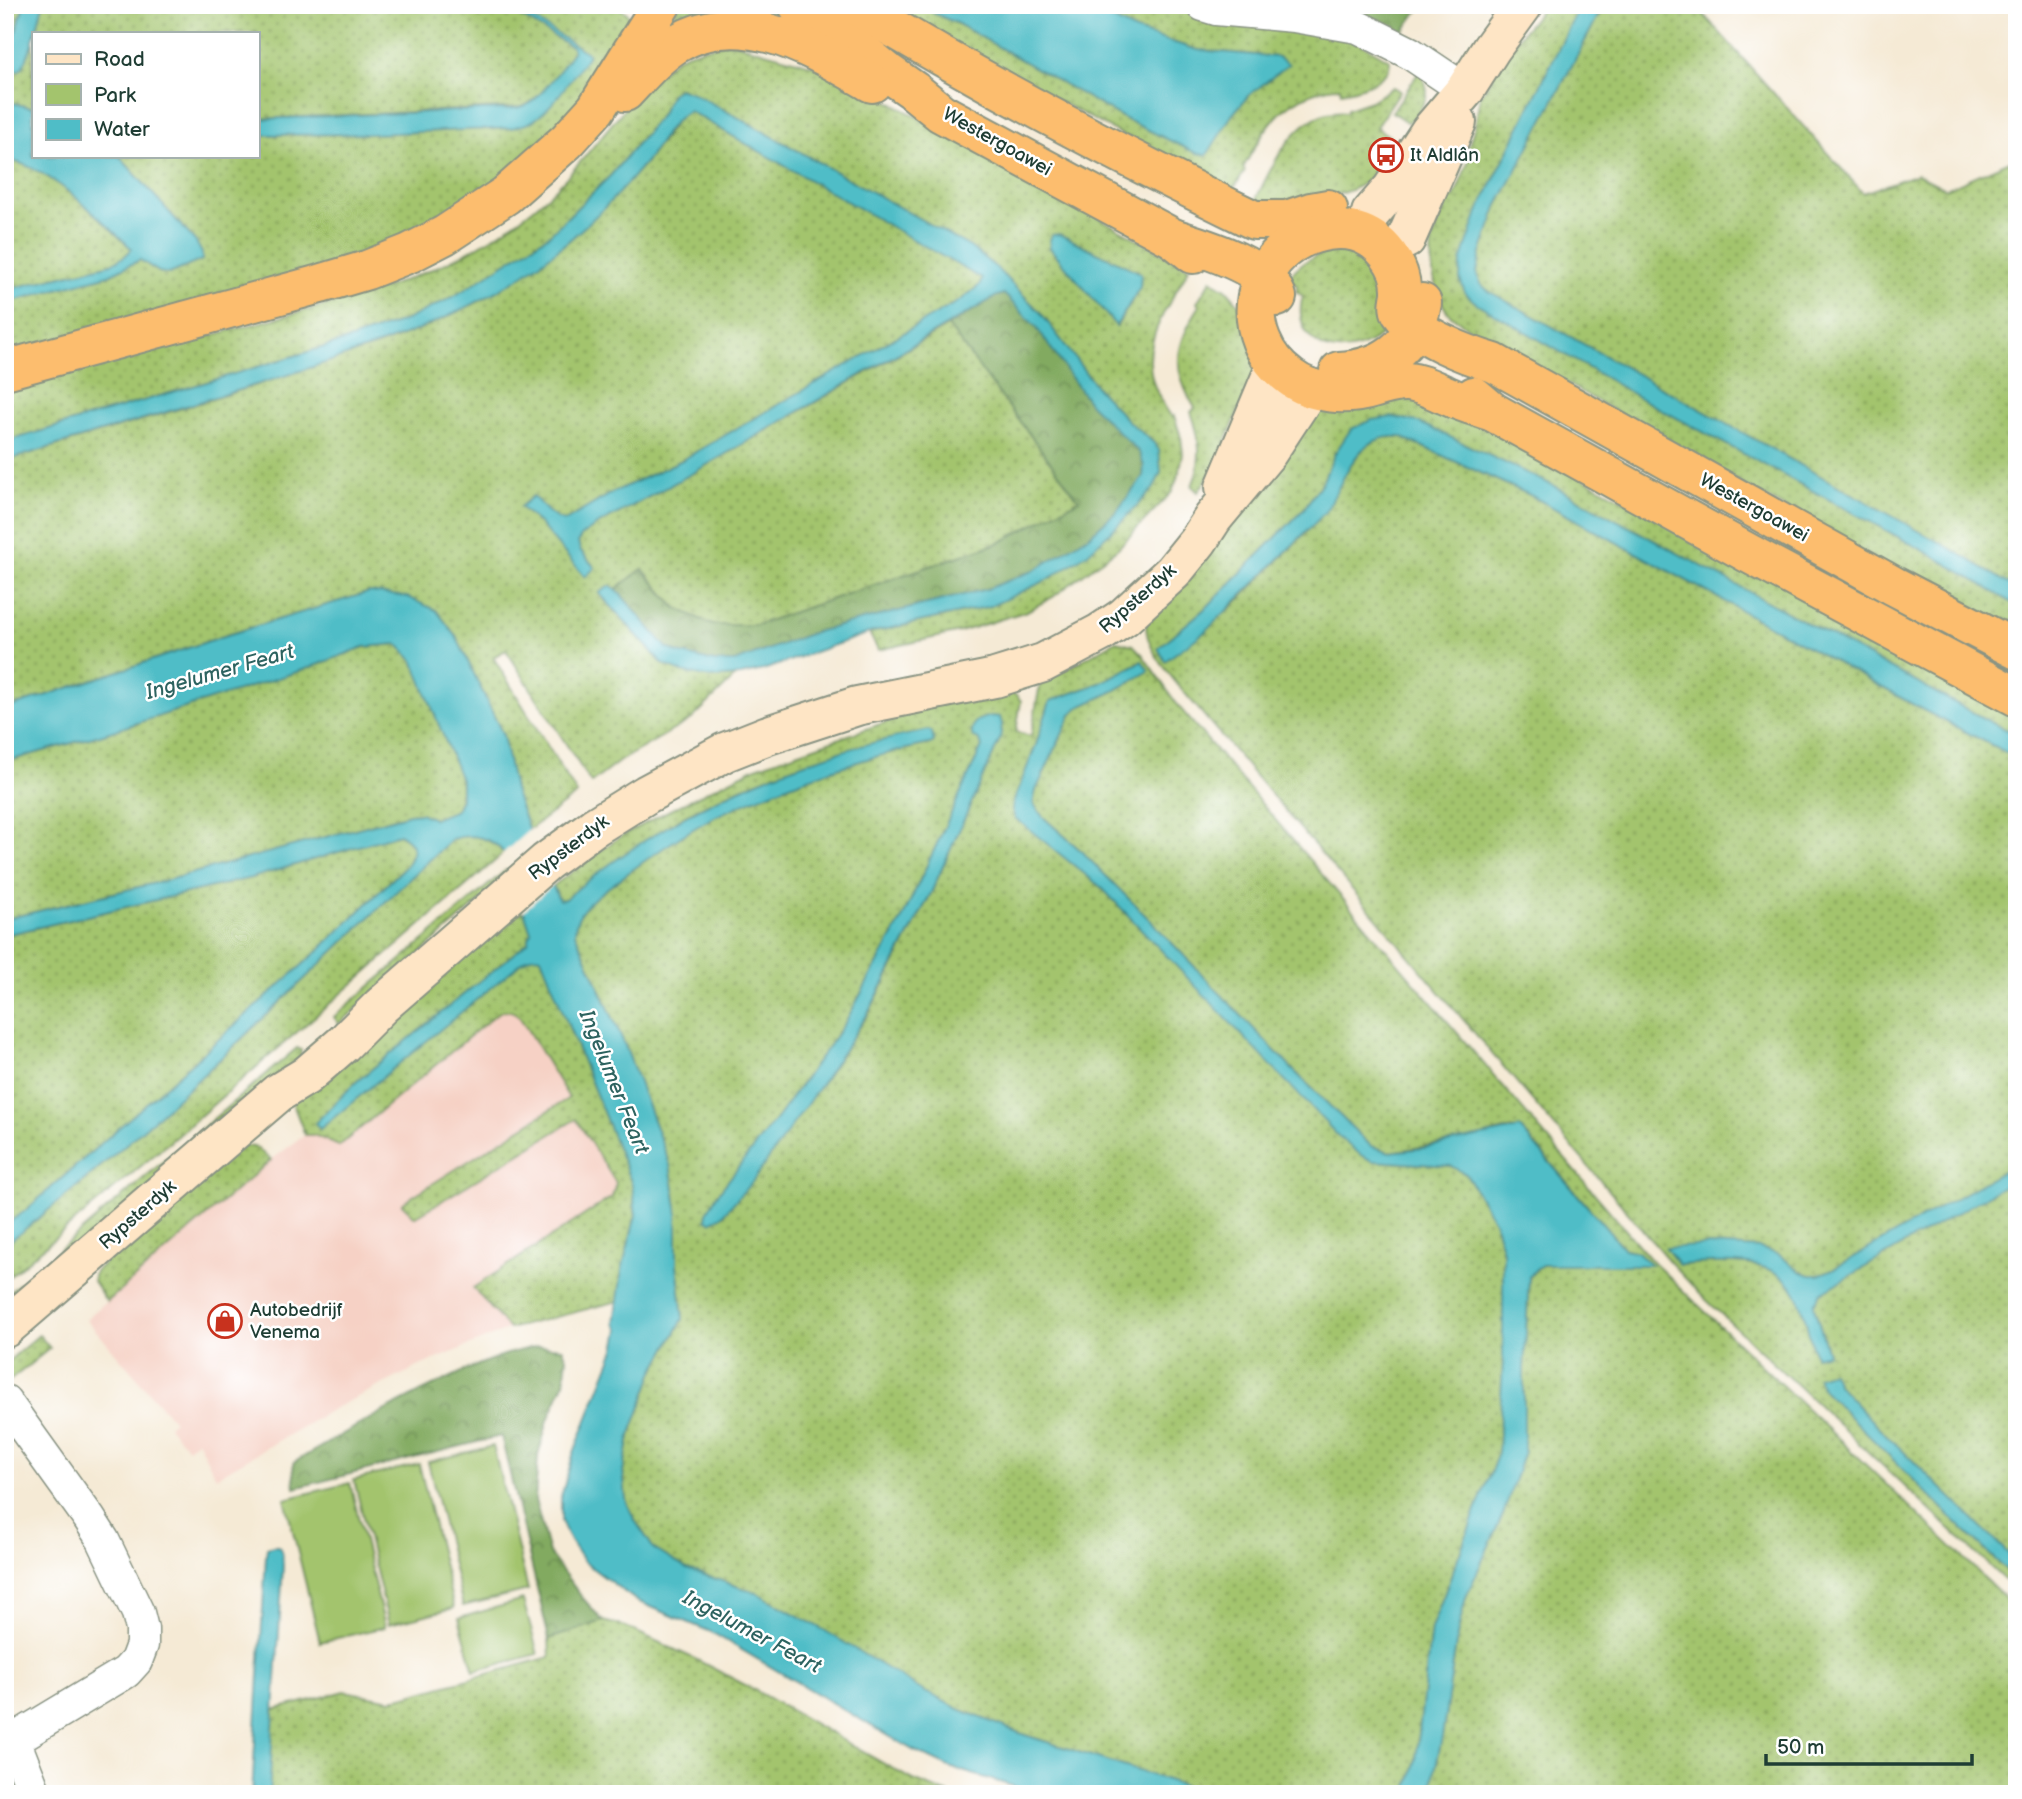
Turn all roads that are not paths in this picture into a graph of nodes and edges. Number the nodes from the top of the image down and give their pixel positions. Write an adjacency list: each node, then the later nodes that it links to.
1 (661, 5): 8 (highway)
2 (798, 5): 9 (highway, Westergoawei)
3 (855, 5): 12 (highway)
4 (1203, 5): 6 (street)
5 (1524, 5): 7 (street)
6 (1297, 10): 7 (street)
7 (1465, 90): 10 (street); 11 (street)
8 (596, 109): 9 (highway); 15 (highway)
9 (941, 113): 12 (highway, Westergoawei)
10 (1364, 223): 11 (highway); 12 (highway); 13 (highway)
11 (1406, 239): 13 (highway)
12 (1273, 260): 14 (highway); 16 (highway)
13 (1405, 342): 16 (highway); 18 (highway, Westergoawei); 19 (highway)
14 (1276, 365): 16 (highway); 17 (street, Rypsterdyk)
15 (5, 370)
16 (1316, 379): 17 (street, Rypsterdyk)
17 (1213, 518): 20 (street, Rypsterdyk)
18 (2017, 650)
19 (2017, 696)
20 (5, 1328)
21 (5, 1401): 22 (street)
22 (10, 1743): 23 (street)
23 (35, 1794)

